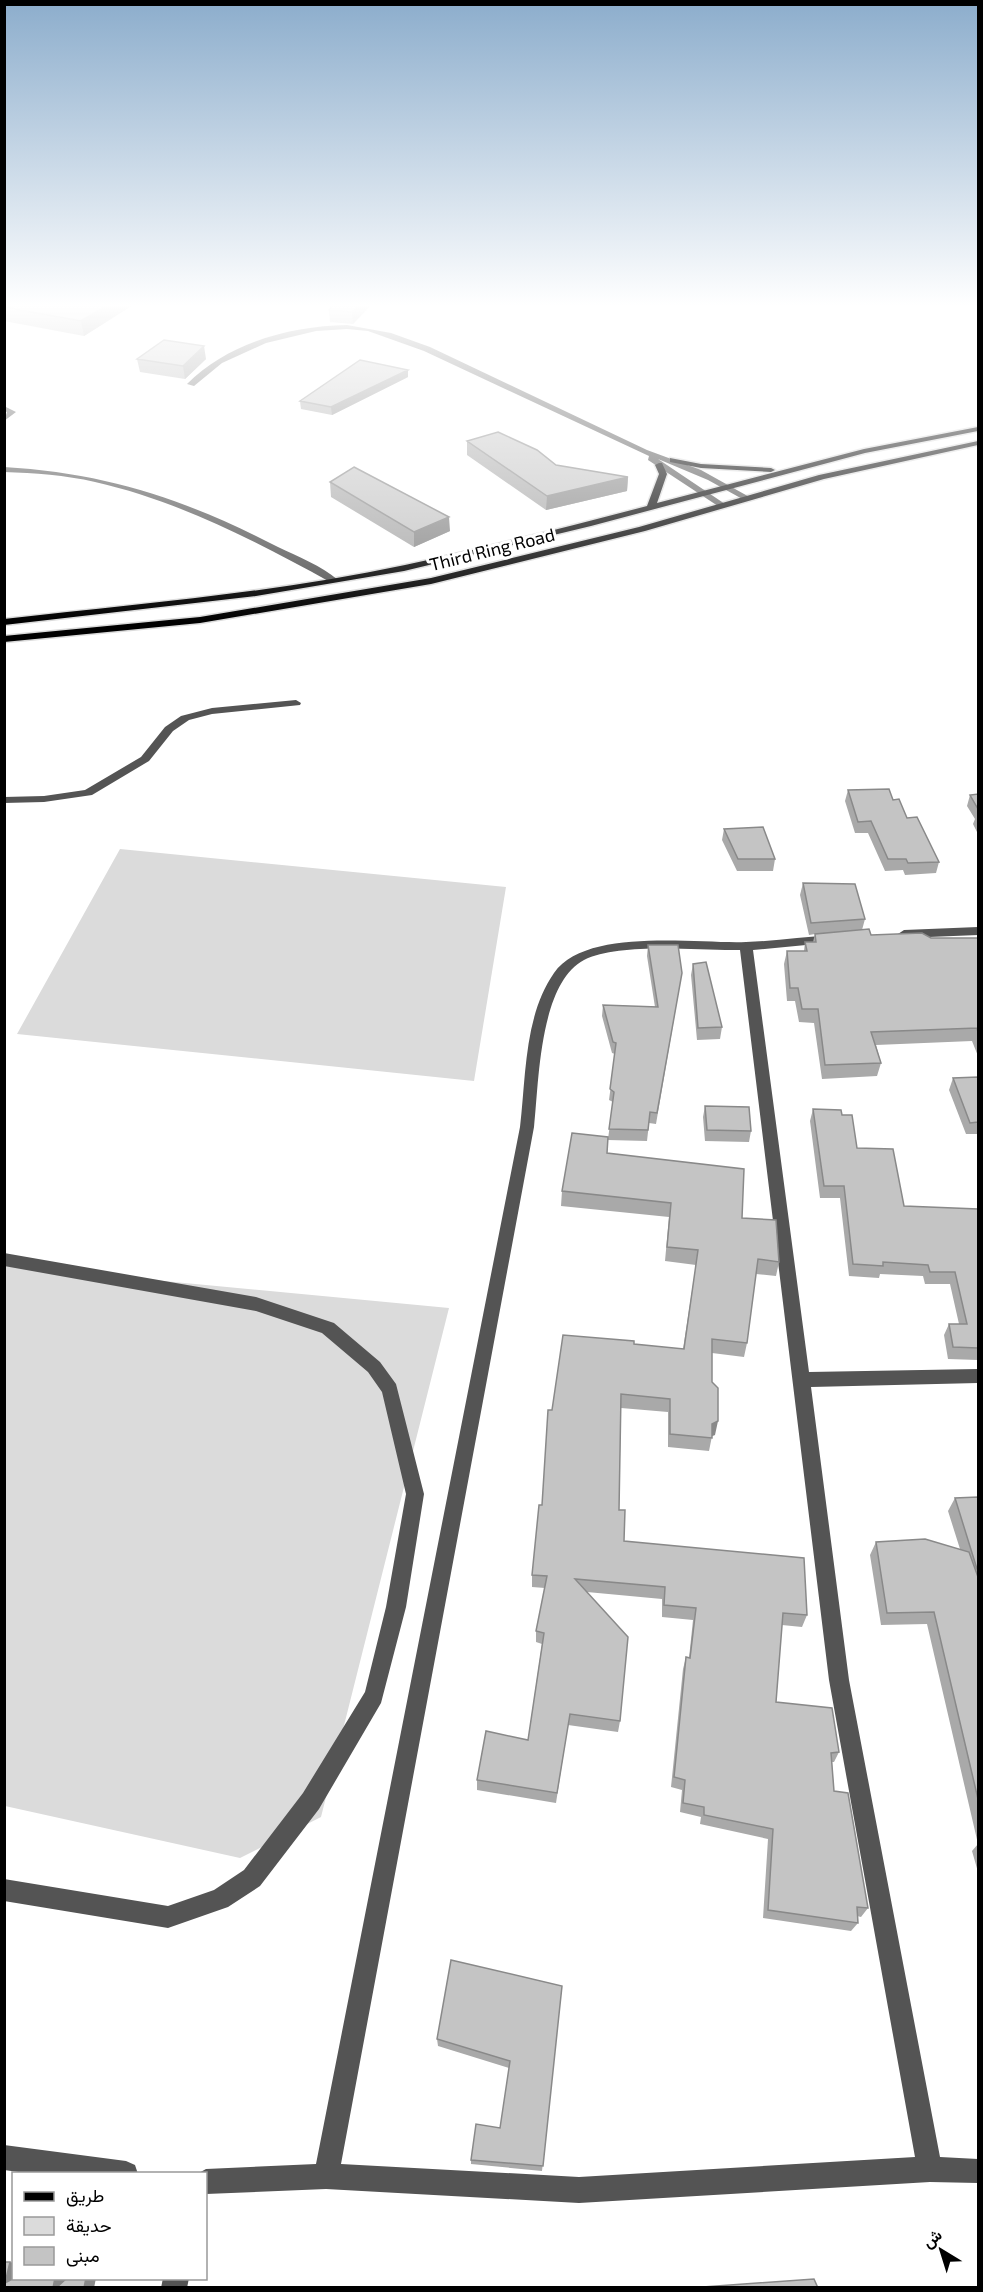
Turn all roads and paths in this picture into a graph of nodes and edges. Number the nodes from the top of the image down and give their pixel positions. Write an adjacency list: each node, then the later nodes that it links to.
1 (8, 410): 3 (street)
2 (555, 410): 6 (street)
3 (4, 419)
4 (978, 429): 10 (main road, Third Ring Road)
5 (978, 443): 13 (main road, Third Ring Road)
6 (644, 452): 7 (street); 8 (street)
7 (673, 460): 10 (main road); 11 (street)
8 (659, 465): 12 (street); 15 (main road)
9 (4, 469): 16 (street)
10 (792, 470): 11 (main road, Third Ring Road)
11 (727, 486): 12 (main road, Third Ring Road); 13 (street)
12 (704, 492): 14 (street); 15 (main road, Third Ring Road)
13 (749, 499): 14 (main road, Third Ring Road)
14 (724, 506): 18 (main road, Third Ring Road)
15 (651, 507): 16 (main road, Third Ring Road)
16 (333, 580): 17 (main road, Third Ring Road)
17 (4, 622)
18 (4, 639)
19 (296, 703): 20 (street)
20 (4, 800)
21 (978, 931): 22 (street)
22 (891, 935)
23 (846, 938): 24 (street)
24 (746, 946): 27 (street); 33 (street)
25 (4, 1259): 28 (street)
26 (978, 1376): 27 (street)
27 (800, 1380): 30 (street)
28 (4, 1890)
29 (4, 2157): 32 (street)
30 (930, 2169): 31 (street); 33 (street)
31 (978, 2171)
32 (112, 2172)
33 (326, 2176): 34 (street)
34 (207, 2182)

